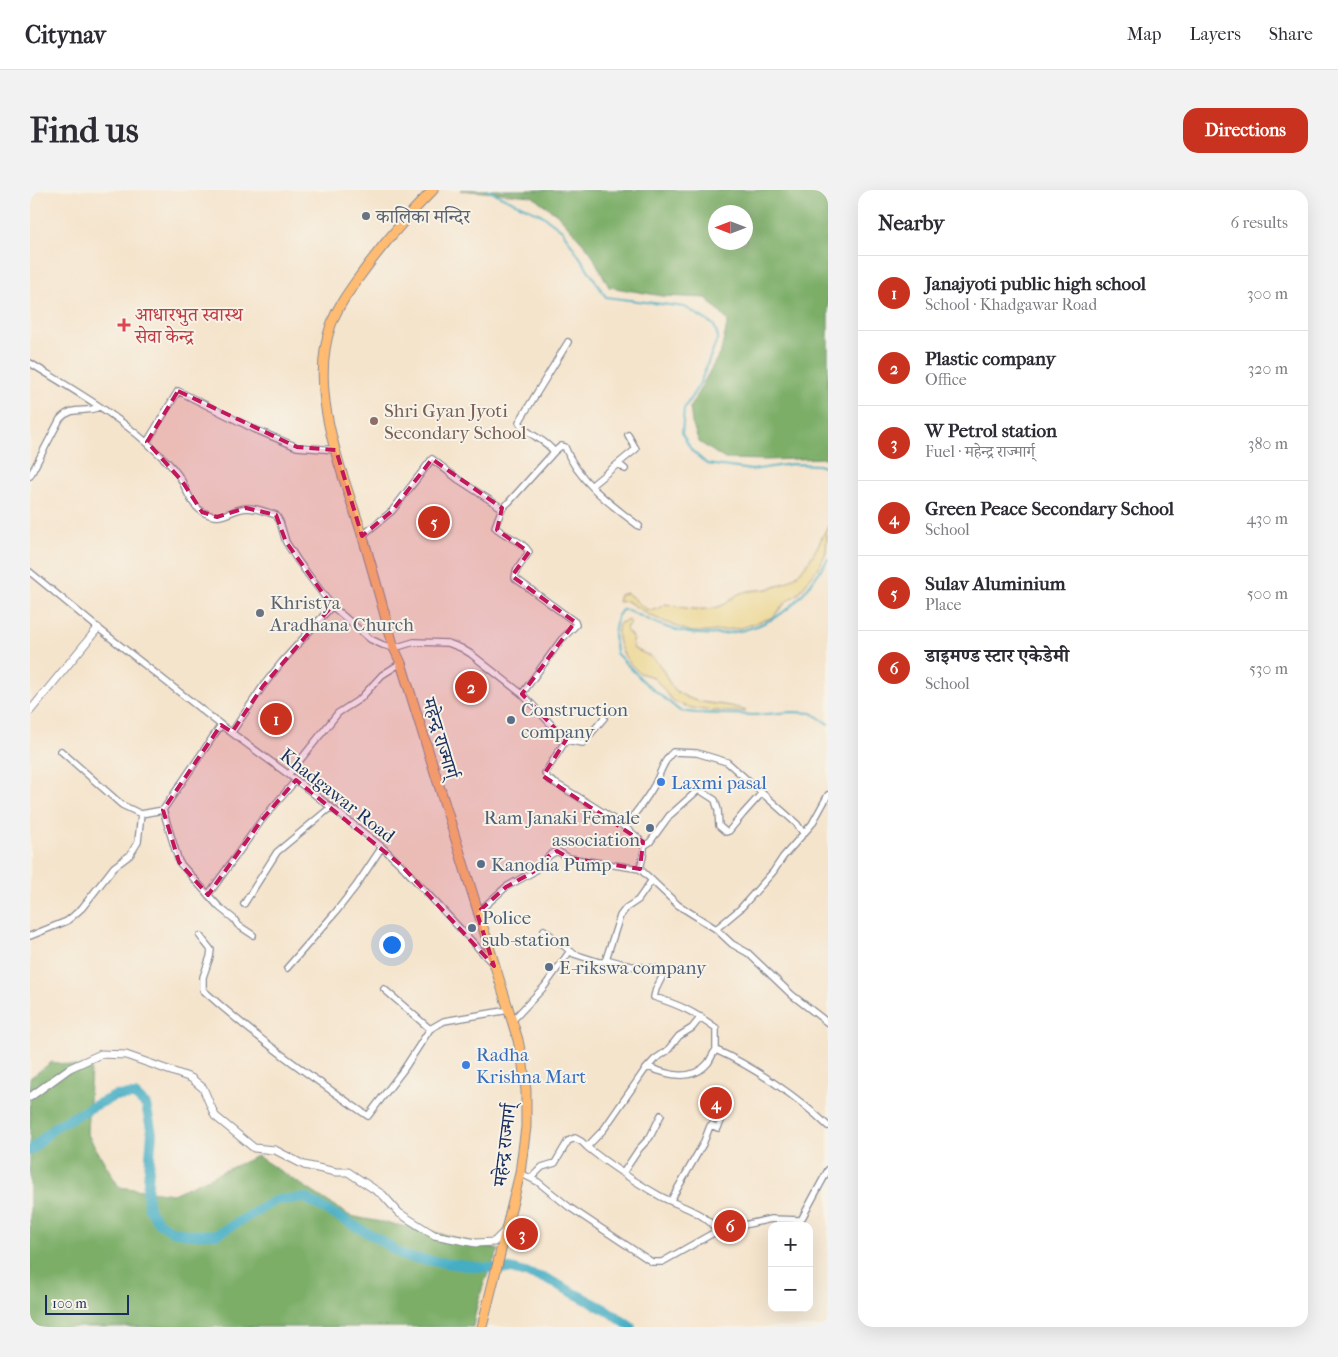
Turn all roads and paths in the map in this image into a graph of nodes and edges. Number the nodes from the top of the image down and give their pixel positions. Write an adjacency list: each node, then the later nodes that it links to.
1 (433, 190): 7 (highway, महेन्द्र राज्मार्ग्)
2 (568, 342): 8 (street)
3 (30, 363): 4 (street)
4 (99, 407): 6 (street); 11 (street)
5 (628, 435): 9 (street)
6 (147, 442): 7 (street); 17 (street)
7 (336, 450): 15 (highway, महेन्द्र राज्मार्ग्)
8 (554, 452): 12 (street); 13 (street)
9 (619, 464): 10 (street); 12 (street)
10 (625, 468)
11 (30, 476)
12 (592, 486): 14 (street)
13 (502, 508): 15 (street); 21 (street)
14 (639, 526)
15 (362, 536): 19 (highway, महेन्द्र राज्मार्ग्)
16 (30, 572): 18 (street, Khadgawar Road)
17 (332, 606): 19 (street); 25 (street)
18 (98, 628): 22 (street); 24 (street, Khadgawar Road)
19 (394, 648): 20 (highway, महेन्द्र राज्मार्ग्); 21 (street)
20 (401, 663): 28 (street); 43 (highway, महेन्द्र राज्मार्ग्)
21 (522, 694): 26 (street)
22 (30, 711)
23 (604, 718): 26 (street)
24 (221, 725): 25 (street, Khadgawar Road); 33 (street)
25 (232, 732): 28 (street, Khadgawar Road)
26 (566, 740): 35 (street)
27 (62, 751): 34 (street)
28 (288, 774): 29 (street, Khadgawar Road)
29 (296, 780): 32 (street, Khadgawar Road); 41 (street)
30 (761, 794): 35 (street); 36 (street); 37 (street)
31 (828, 794): 36 (street)
32 (331, 807): 38 (street, Khadgawar Road); 42 (street)
33 (163, 810): 34 (street); 41 (street)
34 (141, 814): 47 (street)
35 (624, 826): 37 (street)
36 (803, 833): 44 (street)
37 (644, 846): 39 (street)
38 (382, 847): 51 (street, Khadgawar Road); 52 (street)
39 (640, 869): 40 (street); 43 (street)
40 (652, 880): 44 (street); 50 (street)
41 (208, 895): 46 (street)
42 (244, 904)
43 (478, 913): 51 (highway, महेन्द्र राज्मार्ग्)
44 (716, 929): 57 (street)
45 (544, 930): 49 (street)
46 (253, 935)
47 (30, 936)
48 (200, 936): 58 (street)
49 (570, 951): 50 (street); 56 (street)
50 (606, 959): 55 (street)
51 (494, 966): 54 (highway, महेन्द्र राज्मार्ग्)
52 (287, 968)
53 (384, 989): 58 (street)
54 (509, 1010): 56 (highway, महेन्द्र राज्मार्ग्); 58 (street)
55 (701, 1017): 59 (street); 60 (street)
56 (512, 1021): 67 (highway, महेन्द्र राज्मार्ग्)
57 (828, 1023)
58 (430, 1029)
59 (716, 1050): 60 (street); 64 (street)
60 (648, 1067): 65 (street)
61 (30, 1097): 71 (street)
62 (661, 1115): 68 (street)
63 (722, 1119): 70 (street)
64 (828, 1126)
65 (587, 1147): 68 (street); 69 (street)
66 (828, 1170): 72 (street)
67 (520, 1173): 69 (street); 71 (highway, महेन्द्र राज्मार्ग्)
68 (623, 1173): 70 (street)
69 (531, 1178): 72 (street)
70 (671, 1200): 72 (street)
71 (505, 1231): 73 (highway, महेन्द्र राज्मार्ग्)
72 (717, 1231)
73 (482, 1327)

